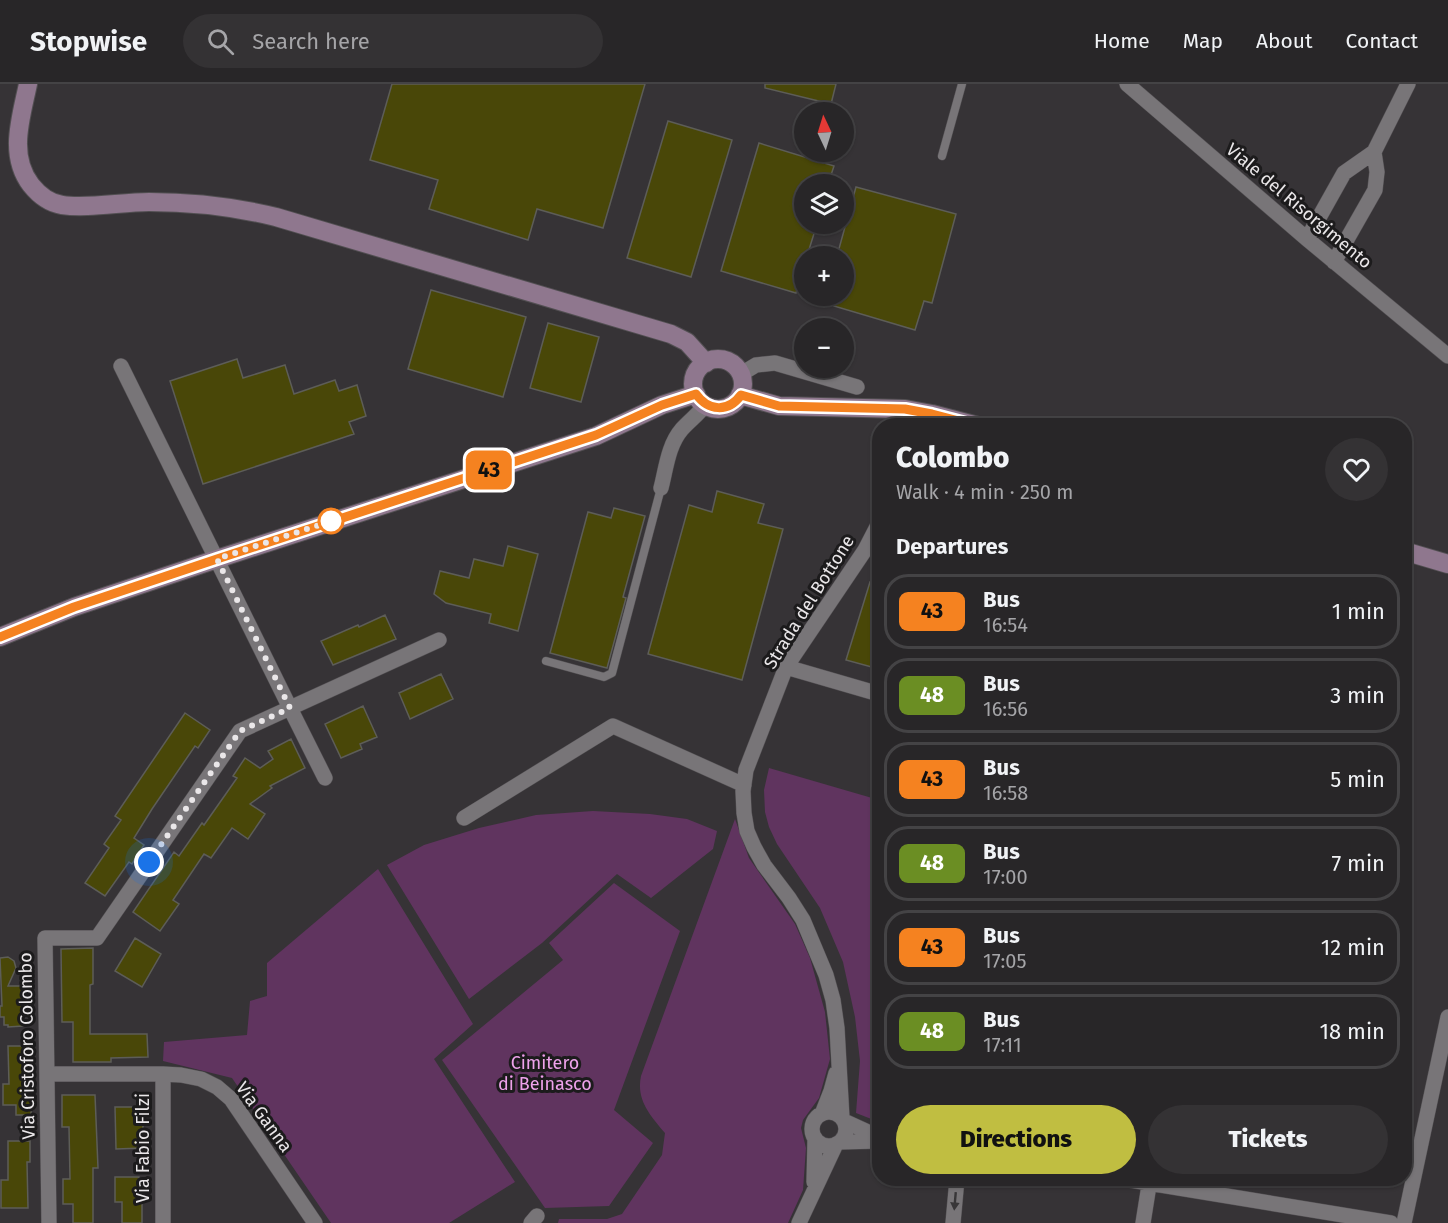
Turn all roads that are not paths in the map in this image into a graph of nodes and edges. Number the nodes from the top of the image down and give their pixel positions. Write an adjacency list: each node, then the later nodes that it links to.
1 (28, 84): 10 (street)
2 (962, 84): 6 (lane)
3 (1127, 84): 7 (street, Viale del Risorgimento)
4 (1408, 84): 5 (street)
5 (1374, 152): 7 (street); 8 (street)
6 (942, 156)
7 (1307, 239): 8 (street, Viale del Risorgimento)
8 (1335, 262): 9 (street, Viale del Risorgimento)
9 (1448, 356)
10 (706, 363): 12 (street); 15 (street)
11 (121, 366): 20 (street)
12 (741, 374): 13 (street); 14 (street)
13 (857, 387)
14 (741, 395): 15 (street); 16 (street)
15 (700, 399): 17 (street); 20 (street)
16 (925, 418)
17 (661, 488): 24 (lane)
18 (872, 547): 25 (street, Strada del Bottone)
19 (1412, 553): 21 (street)
20 (217, 559): 22 (street); 27 (street)
21 (1448, 564)
22 (0, 637)
23 (439, 640): 27 (street, Via Cristoforo Colombo)
24 (546, 661)
25 (786, 667): 26 (street); 28 (street, Strada del Bottone)
26 (872, 692)
27 (290, 708): 29 (street); 33 (street, Via Cristoforo Colombo)
28 (745, 777): 30 (street); 32 (street)
29 (325, 778)
30 (464, 818)
31 (1448, 1017): 44 (street)
32 (840, 1061): 35 (street); 36 (street)
33 (48, 1074): 34 (street, Via Ganna); 47 (street, Via Cristoforo Colombo)
34 (163, 1074): 48 (street, Via Fabio Filzi); 49 (street, Via Ganna)
35 (822, 1114): 36 (street); 38 (street)
36 (843, 1119): 37 (street); 40 (street)
37 (872, 1135)
38 (815, 1138): 40 (street); 46 (street)
39 (872, 1140): 40 (street)
40 (838, 1143): 46 (street)
41 (956, 1186): 51 (street, one-way to 51)
42 (1149, 1186): 52 (street)
43 (1179, 1186): 53 (street)
44 (1412, 1186)
45 (1412, 1186): 54 (street)
46 (814, 1188): 50 (street)
47 (49, 1223)
48 (163, 1223)
49 (315, 1223)
50 (799, 1223)
51 (953, 1223)
52 (1143, 1223)
53 (1391, 1223)
54 (1404, 1223)

